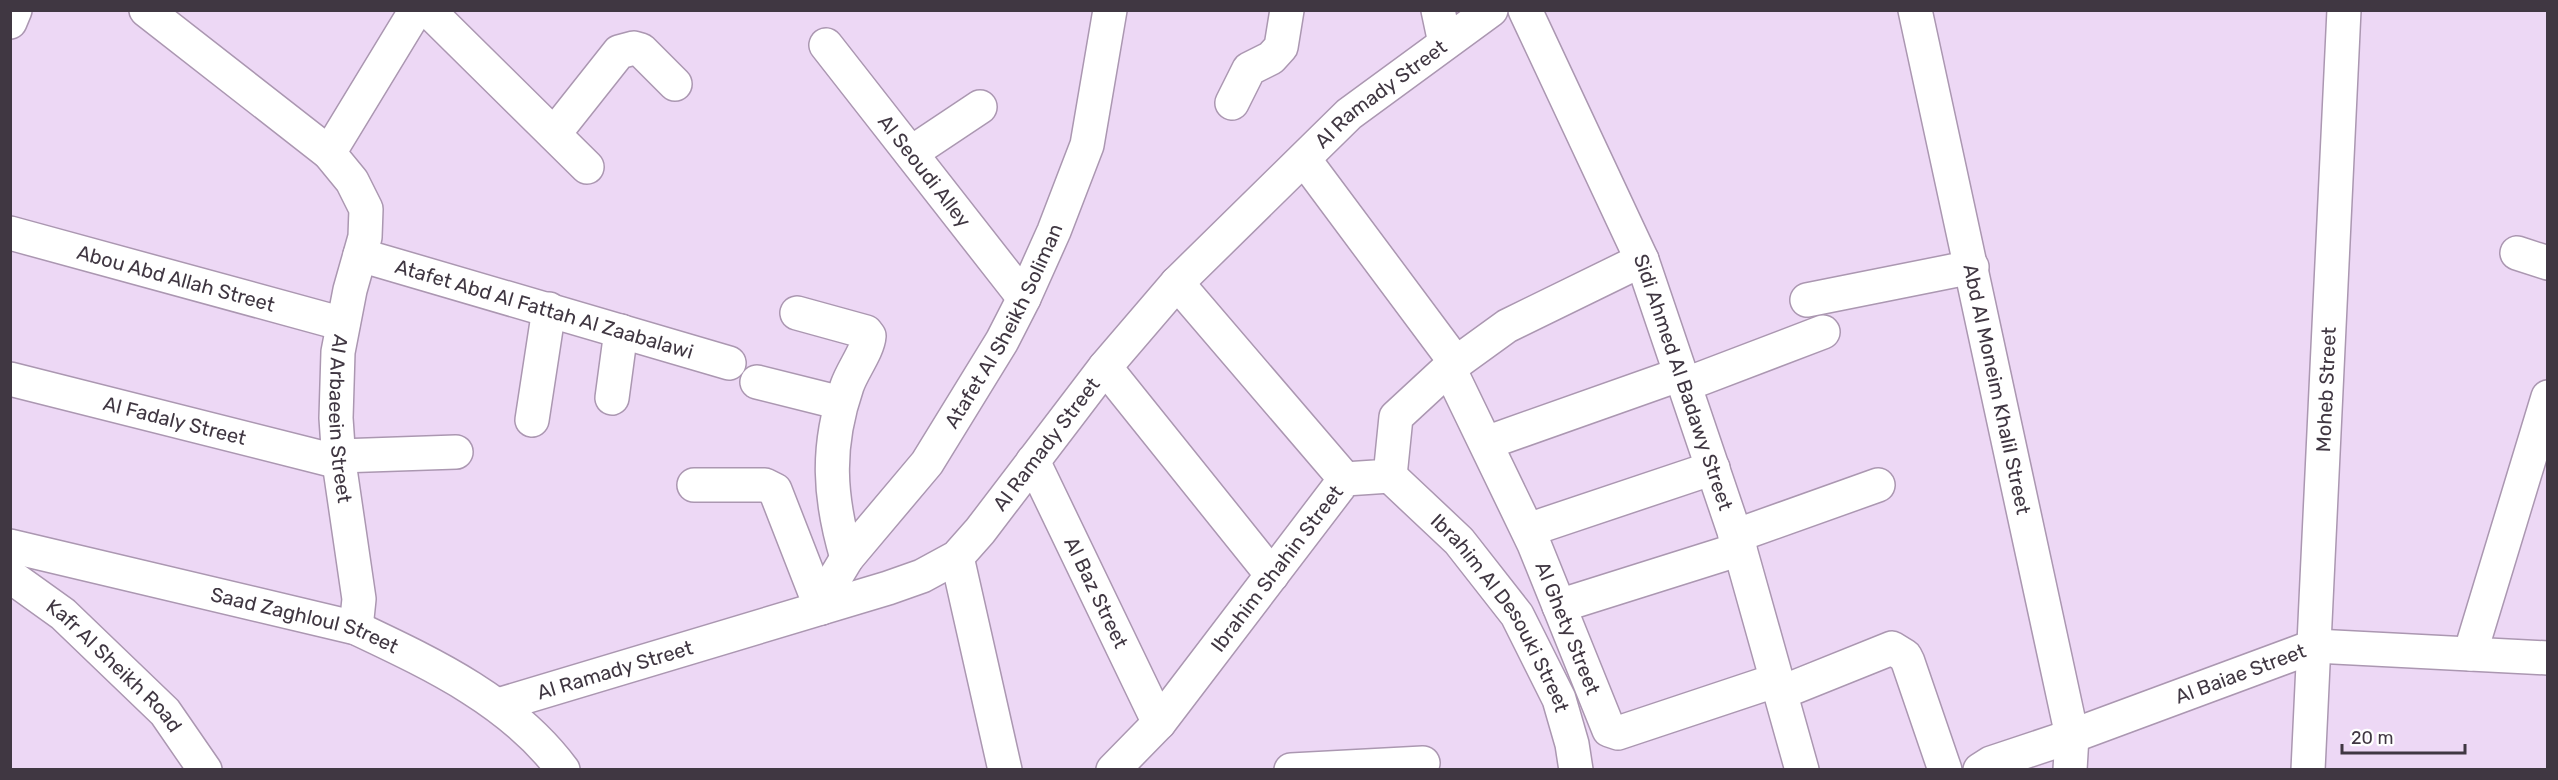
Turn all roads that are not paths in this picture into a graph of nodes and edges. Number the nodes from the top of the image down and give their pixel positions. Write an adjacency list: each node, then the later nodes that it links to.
1 (15, 10): 12 (street)
2 (146, 10): 19 (street, Al Arbaeein Street)
3 (416, 10): 19 (street)
4 (428, 10): 18 (street)
5 (1110, 10): 28 (street, Atafet Al Sheikh Soliman)
6 (1287, 10): 16 (street)
7 (1438, 10): 13 (street)
8 (1491, 10): 13 (street, Al Ramady Street)
9 (1525, 10): 25 (street, Sidi Ahmed Al Badawy Street)
10 (1915, 10): 26 (street, Abd Al Moneim Khalil Street)
11 (2344, 10): 64 (street, Moheb Street)
12 (10, 22)
13 (1445, 43): 21 (street, Al Ramady Street)
14 (826, 45): 20 (street, Al Seoudi Alley)
15 (675, 84): 18 (street)
16 (1232, 103)
17 (980, 107): 20 (street)
18 (554, 134): 22 (street)
19 (329, 153): 24 (street, Al Arbaeein Street)
20 (910, 153): 28 (street, Al Seoudi Alley)
21 (1304, 159): 27 (street, Al Ramady Street); 36 (street, Al Ghety Street)
22 (587, 167)
23 (10, 233): 32 (street, Abou Abd Allah Street)
24 (360, 255): 30 (street, Atafet Abd Al Fattah Al Zaabalawi); 32 (street, Al Arbaeein Street)
25 (1642, 260): 36 (street); 39 (street, Sidi Ahmed Al Badawy Street)
26 (1972, 267): 29 (street); 70 (street, Abd Al Moneim Khalil Street)
27 (1177, 283): 37 (street, Al Ramady Street); 51 (street)
28 (1024, 298): 58 (street, Atafet Al Sheikh Soliman)
29 (1807, 300)
30 (549, 309): 33 (street, Atafet Abd Al Fattah Al Zaabalawi); 44 (street)
31 (797, 313): 43 (street)
32 (343, 324): 47 (street, Al Arbaeein Street)
33 (621, 331): 35 (street, Atafet Abd Al Fattah Al Zaabalawi); 42 (street)
34 (1823, 332): 39 (street)
35 (729, 363)
36 (1452, 365): 45 (street, Al Ghety Street); 50 (street)
37 (1105, 367): 48 (street, Al Ramady Street); 59 (street)
38 (10, 379): 47 (street, Al Fadaly Street)
39 (1682, 379): 45 (street); 49 (street, Sidi Ahmed Al Badawy Street)
40 (757, 382): 43 (street)
41 (2547, 397): 65 (street)
42 (612, 398)
43 (841, 403): 58 (street)
44 (532, 420)
45 (1486, 442): 54 (street, Al Ghety Street)
46 (456, 452): 47 (street, Al Fadaly Street)
47 (339, 459): 63 (street, Al Arbaeein Street)
48 (1033, 461): 57 (street, Al Ramady Street); 69 (street, Al Baz Street)
49 (1713, 468): 54 (street); 55 (street, Sidi Ahmed Al Badawy Street)
50 (1390, 476): 51 (street, Ibrahim Shahin Street); 77 (street, Ibrahim Al Desouki Street)
51 (1345, 479): 59 (street, Ibrahim Shahin Street)
52 (1878, 484): 55 (street)
53 (694, 485): 62 (street)
54 (1528, 530): 61 (street, Al Ghety Street)
55 (1738, 543): 61 (street); 67 (street, Sidi Ahmed Al Badawy Street)
56 (10, 546): 63 (street, Saad Zaghloul Street)
57 (957, 557): 62 (street, Al Ramady Street); 74 (street)
58 (847, 558): 62 (street, Atafet Al Sheikh Soliman)
59 (1272, 575): 69 (street, Ibrahim Shahin Street)
60 (10, 576): 72 (street, Kafr Al Sheikh Road)
61 (1559, 606): 67 (street, Al Ghety Street)
62 (821, 608): 68 (street, Al Ramady Street)
63 (356, 628): 68 (street, Saad Zaghloul Street)
64 (2315, 646): 65 (street, Al Baiae Street); 70 (street, Al Baiae Street); 82 (street, Moheb Street)
65 (2470, 654): 66 (street, Al Baiae Street)
66 (2547, 658)
67 (1779, 686): 78 (street, Sidi Ahmed Al Badawy Street); 79 (street)
68 (498, 705): 73 (street, Saad Zaghloul Street)
69 (1158, 723): 75 (street, Ibrahim Shahin Street)
70 (2072, 736): 80 (street, Al Baiae Street); 81 (street, Abd Al Moneim Khalil Street)
71 (1408, 766): 76 (street)
72 (205, 770)
73 (563, 770)
74 (1005, 770)
75 (1113, 770)
76 (1291, 770)
77 (1576, 770)
78 (1802, 770)
79 (1945, 770)
80 (1980, 770)
81 (2070, 770)
82 (2308, 770)

